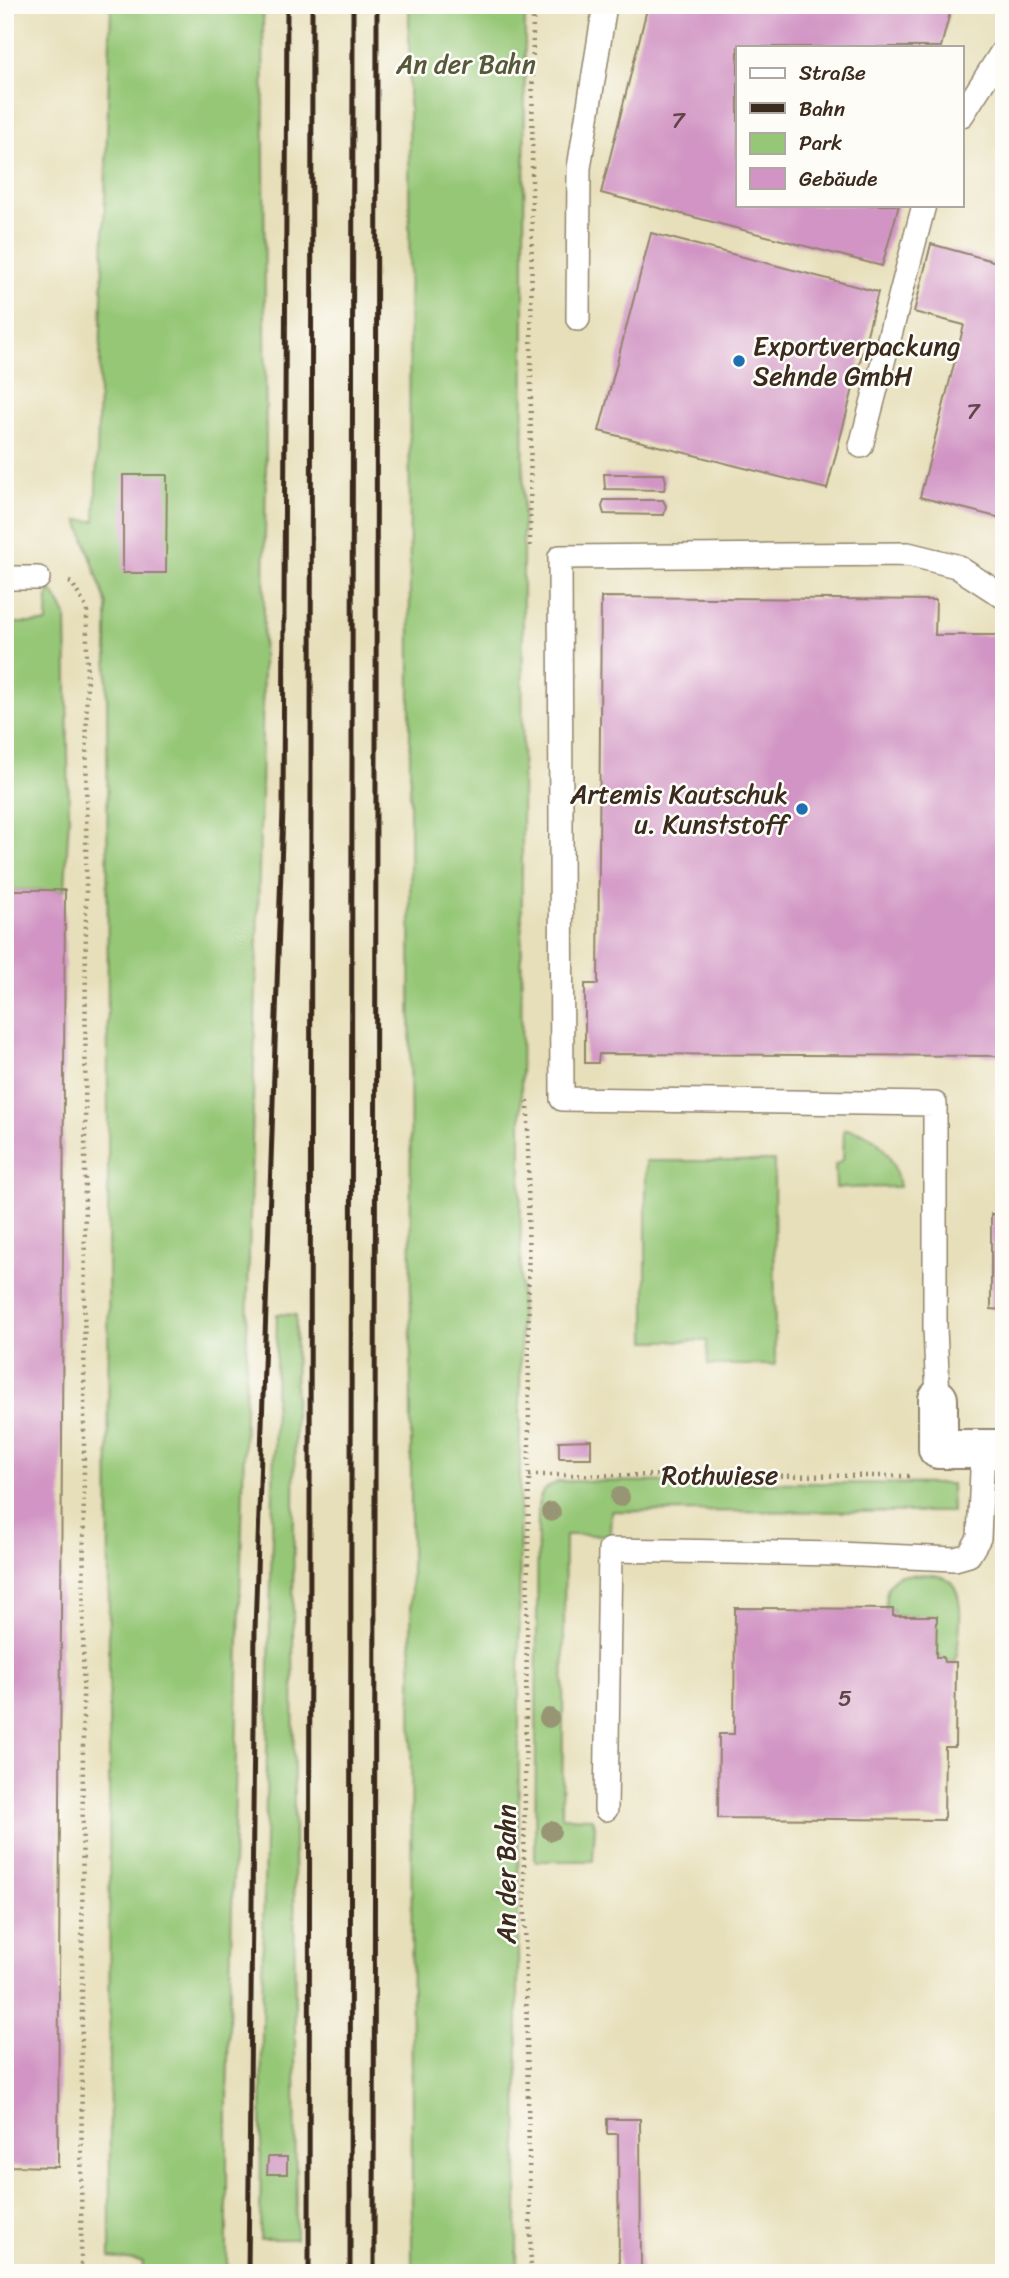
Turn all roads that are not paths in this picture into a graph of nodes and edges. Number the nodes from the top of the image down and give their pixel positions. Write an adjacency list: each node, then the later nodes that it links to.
1 (605, 5): 5 (lane)
2 (1004, 49): 3 (lane)
3 (964, 112)
4 (924, 206): 6 (lane)
5 (578, 318)
6 (861, 446)
7 (5, 578): 8 (lane)
8 (38, 578)
9 (1004, 597): 10 (lane)
10 (938, 1399): 11 (street)
11 (994, 1449): 12 (lane)
12 (606, 1809)

